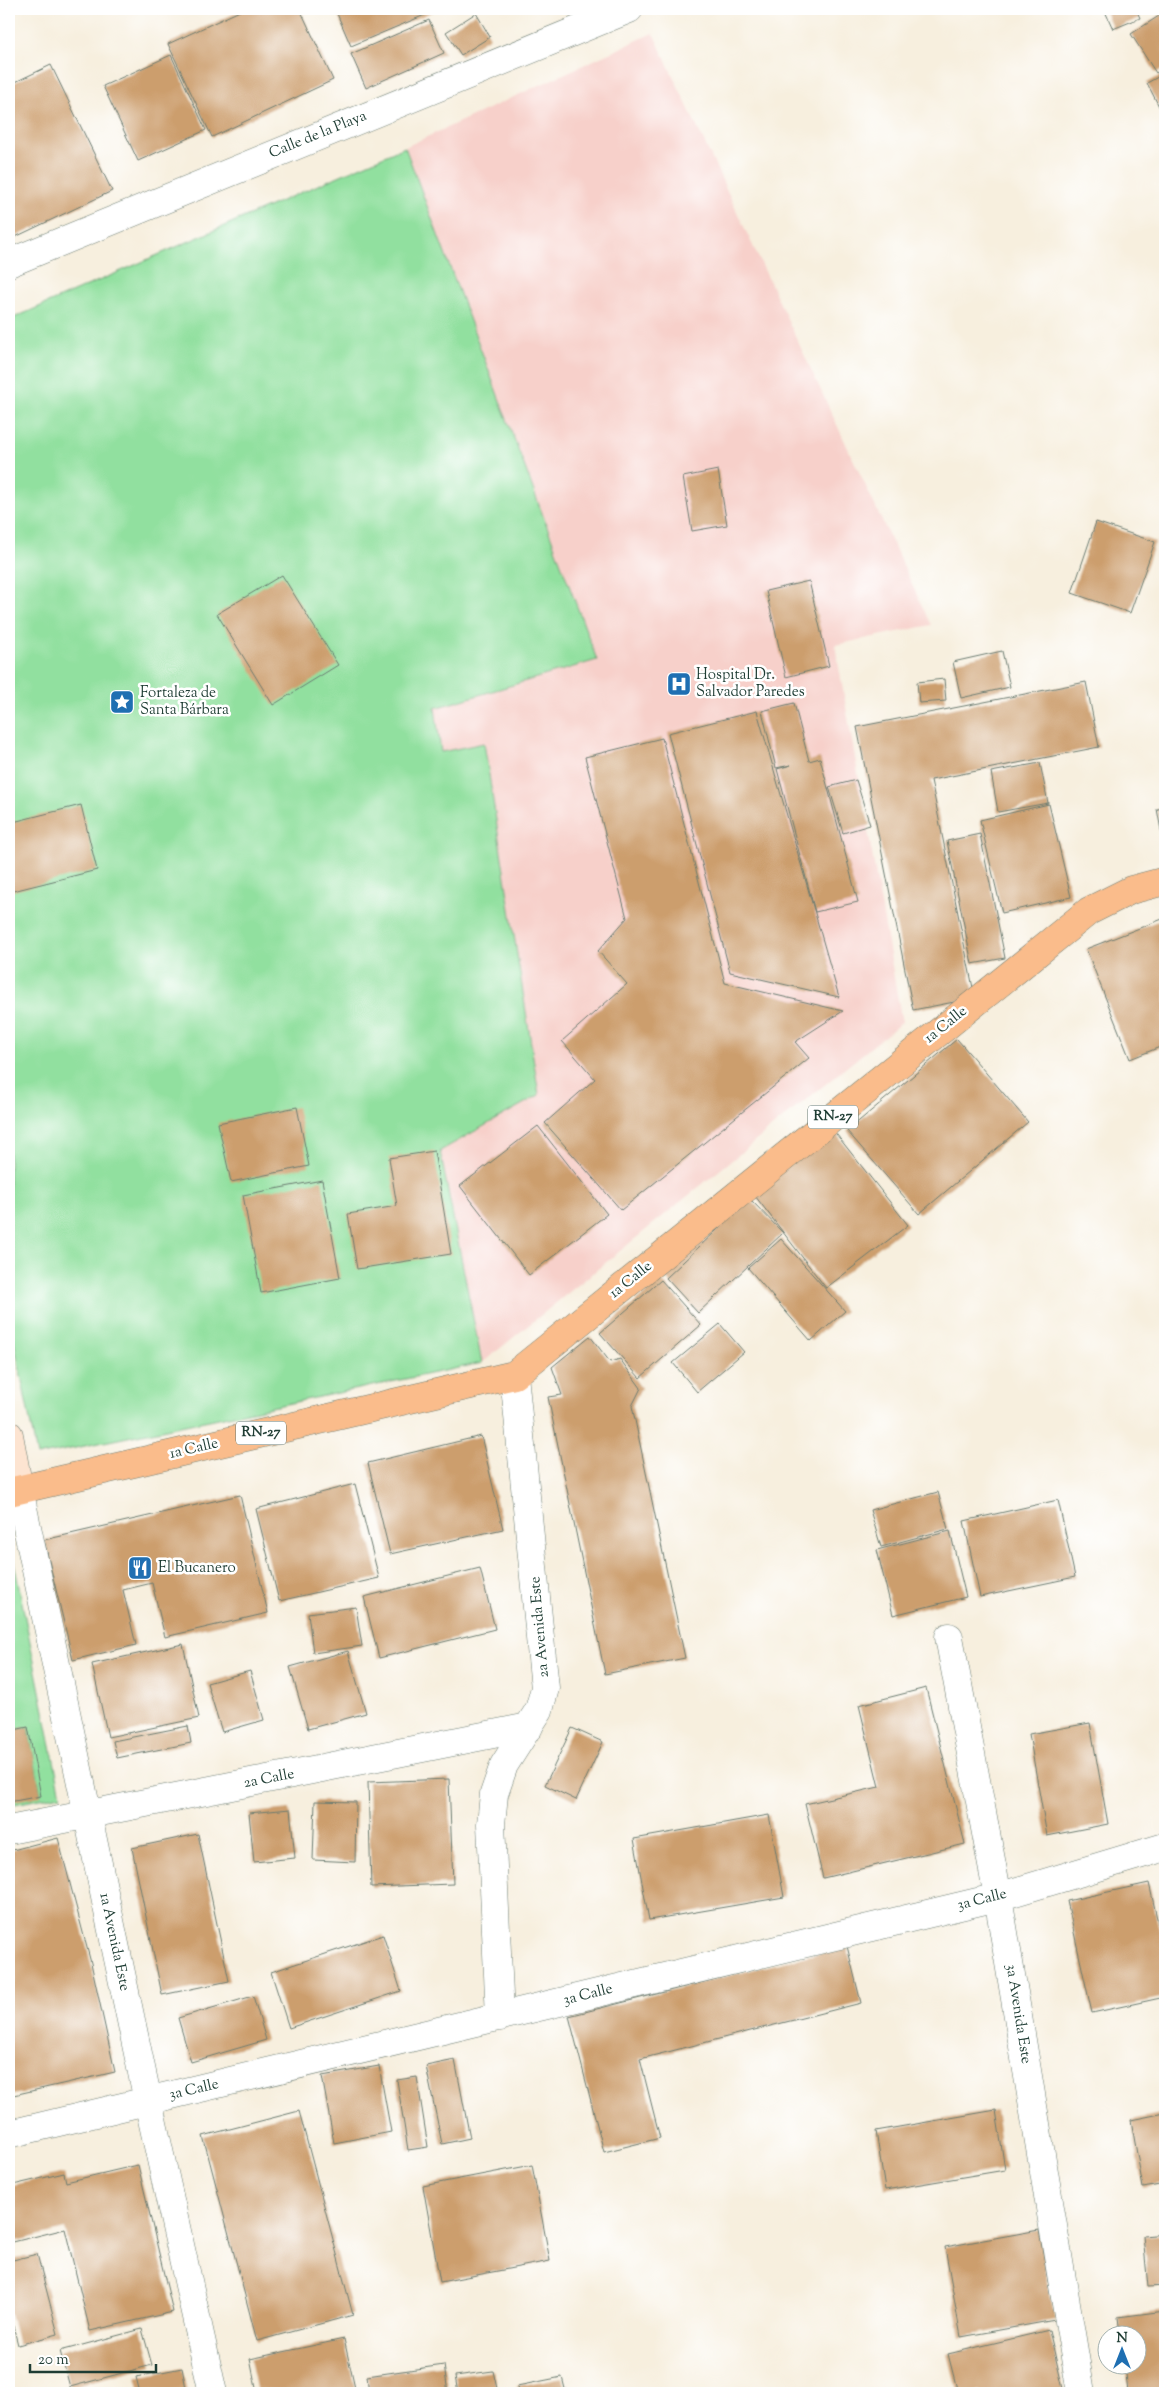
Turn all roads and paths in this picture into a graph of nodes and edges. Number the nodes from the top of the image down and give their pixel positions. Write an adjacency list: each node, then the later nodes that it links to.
1 (627, 9): 2 (street, Calle de la Playa)
2 (9, 264)
3 (1165, 881): 4 (main road, 1a Calle / RN-27)
4 (514, 1375): 6 (main road, 1a Calle / RN-27); 8 (street, 2a Avenida Este)
5 (9, 1436): 6 (street)
6 (14, 1490): 9 (street, 1a Avenida Este)
7 (949, 1636): 12 (street, 3a Avenida Este)
8 (529, 1727): 9 (street, 2a Calle); 13 (street, 2a Avenida Este)
9 (87, 1815): 10 (street, 2a Calle); 14 (street, 1a Avenida Este)
10 (9, 1830)
11 (1165, 1847): 12 (street, 3a Calle)
12 (998, 1897): 13 (street, 3a Calle); 17 (street, 3a Avenida Este)
13 (500, 2016): 14 (street, 3a Calle)
14 (148, 2101): 15 (street, 3a Calle); 16 (street, 1a Avenida Este)
15 (9, 2134)
16 (213, 2393)
17 (1081, 2393)

